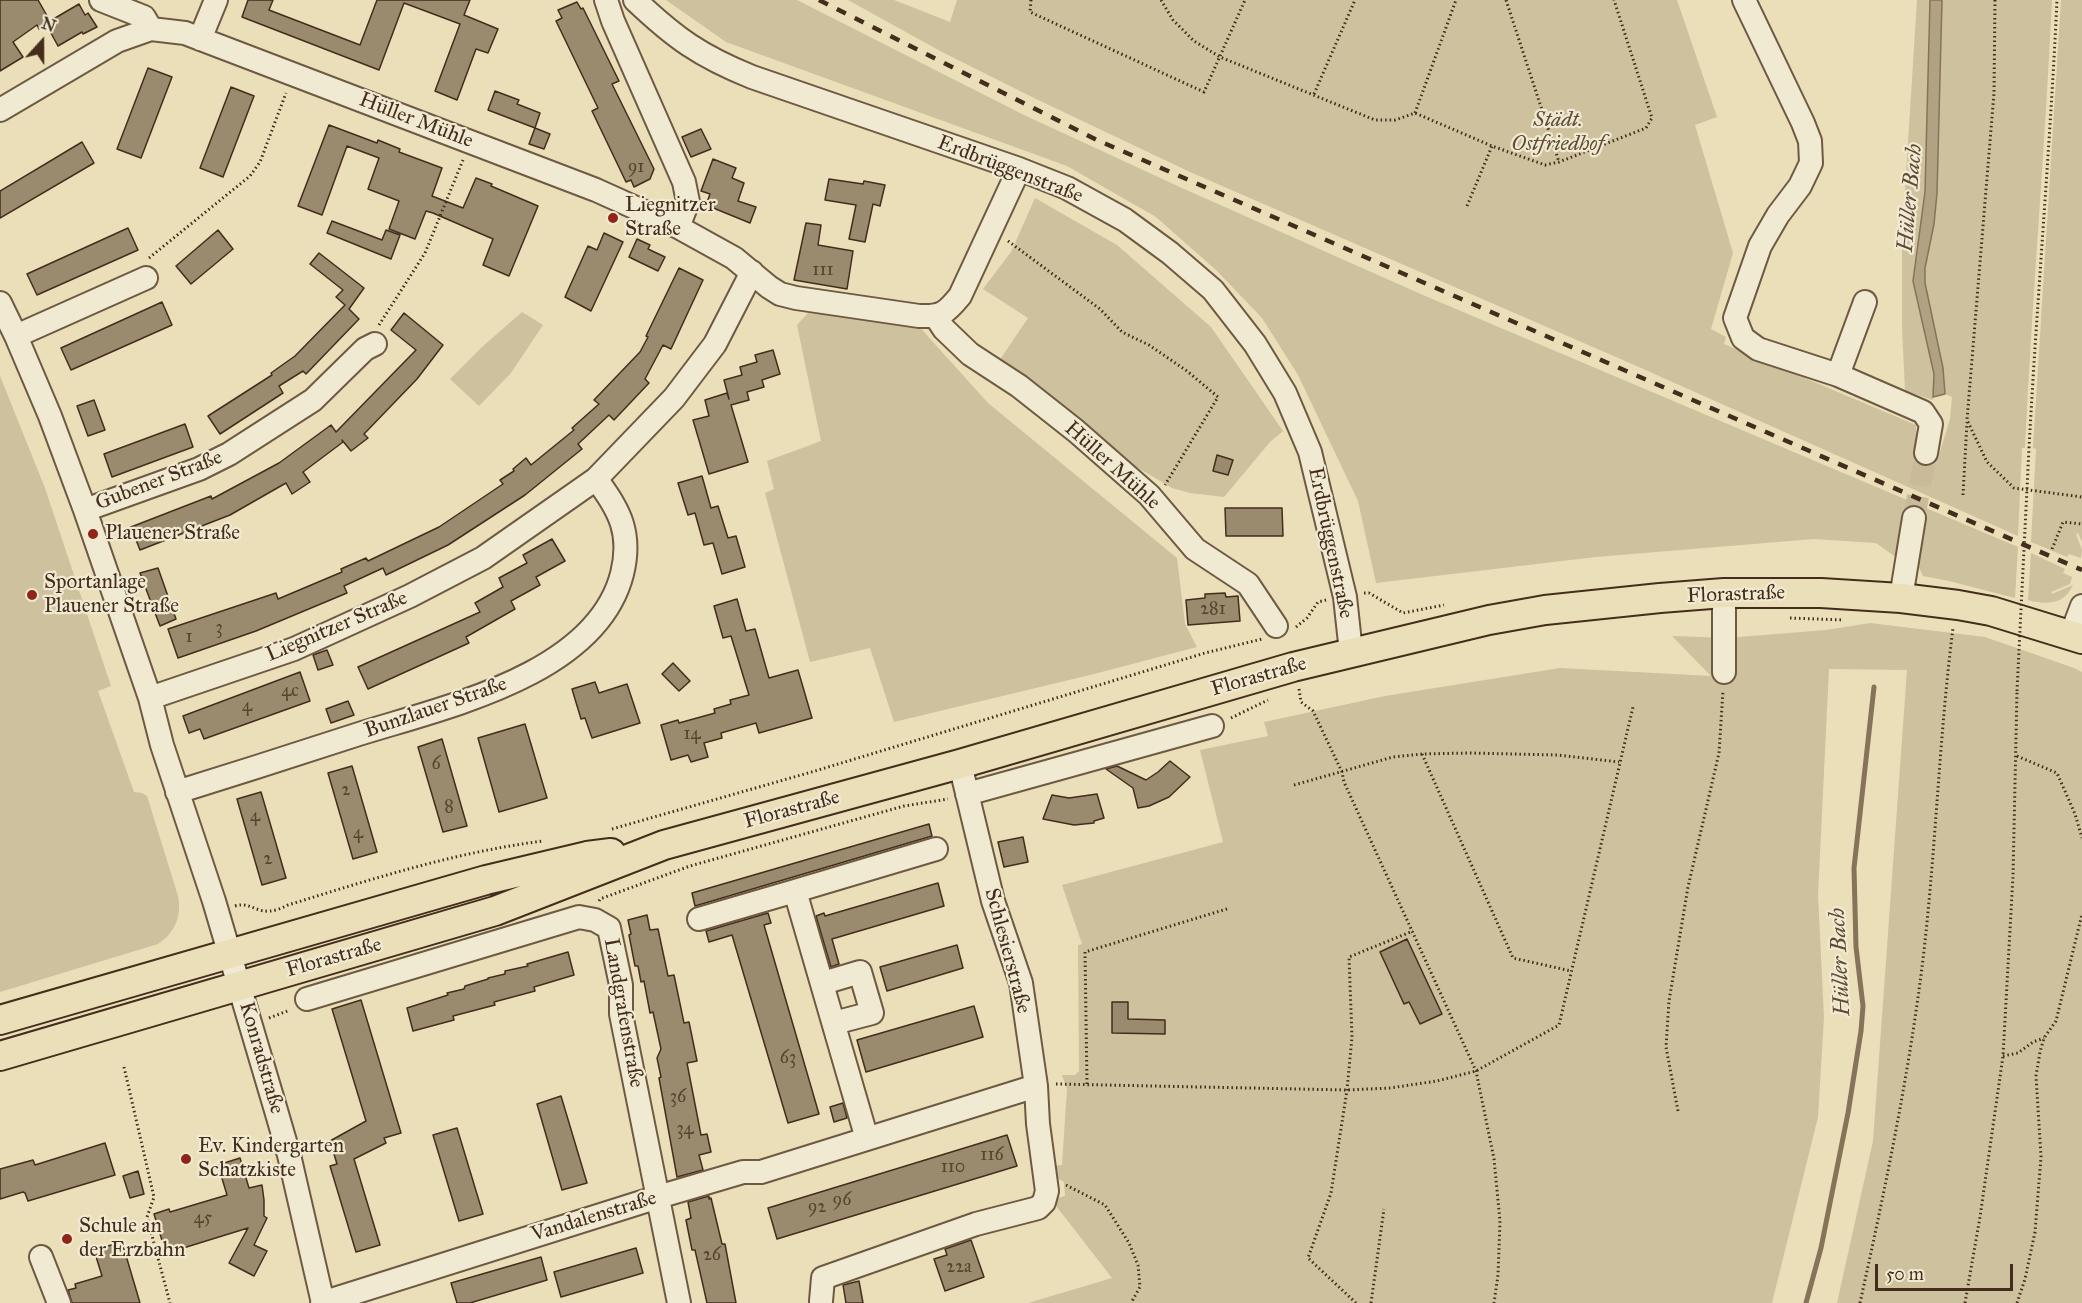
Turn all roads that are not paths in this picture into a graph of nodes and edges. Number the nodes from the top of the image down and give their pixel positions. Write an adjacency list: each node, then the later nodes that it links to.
1 (101, 0): 6 (street)
2 (216, 0): 7 (street)
3 (635, 0): 9 (street, Erdbrüggenstraße)
4 (1744, 0): 18 (street)
5 (609, 10): 10 (street)
6 (151, 29): 7 (street, Hüller Mühle); 8 (street, Hüller Mühle)
7 (200, 39): 10 (street, Hüller Mühle)
8 (0, 110)
9 (1019, 169): 15 (street); 28 (street, Erdbrüggenstraße)
10 (678, 226): 11 (street, Hüller Mühle)
11 (752, 272): 15 (street, Hüller Mühle); 20 (street, Liegnitzer Straße)
12 (146, 278): 16 (street)
13 (1865, 302): 18 (street)
14 (0, 303): 16 (street)
15 (936, 317): 26 (street, Hüller Mühle)
16 (16, 336): 21 (street)
17 (375, 344): 21 (street, Gubener Straße)
18 (1838, 375): 19 (street)
19 (1926, 453)
20 (596, 479): 30 (street, Liegnitzer Straße); 33 (street, Bunzlauer Straße)
21 (85, 510): 30 (street)
22 (1914, 518): 24 (street)
23 (1724, 593): 24 (main road, Florastraße); 28 (main road, Florastraße); 29 (street)
24 (1901, 598): 27 (main road, Florastraße)
25 (2082, 606): 27 (street)
26 (1276, 626)
27 (2077, 637)
28 (1351, 652): 32 (main road, Florastraße)
29 (1725, 672)
30 (150, 698): 33 (street)
31 (1212, 726): 34 (street)
32 (960, 764): 34 (street, Schlesierstraße); 35 (main road, Florastraße)
33 (177, 792): 39 (street)
34 (968, 794): 46 (street, Schlesierstraße)
35 (664, 845): 39 (main road, Florastraße); 41 (main road, Florastraße)
36 (936, 849): 37 (street)
37 (795, 891): 38 (street); 40 (street)
38 (699, 919)
39 (230, 954): 41 (street, Konradstraße); 43 (main road, Florastraße)
40 (823, 983): 44 (street); 44 (street)
41 (239, 986): 45 (main road, Florastraße); 52 (street, Konradstraße)
42 (307, 999): 48 (street, Landgrafenstraße)
43 (0, 1020)
44 (834, 1023): 47 (street)
45 (0, 1056)
46 (1036, 1086): 47 (street, Vandalenstraße); 50 (street, Schlesierstraße)
47 (867, 1139): 48 (street, Vandalenstraße)
48 (658, 1197): 52 (street, Vandalenstraße); 53 (street, Landgrafenstraße)
49 (41, 1257): 51 (street)
50 (821, 1301)
51 (60, 1303)
52 (322, 1303)
53 (679, 1303)

